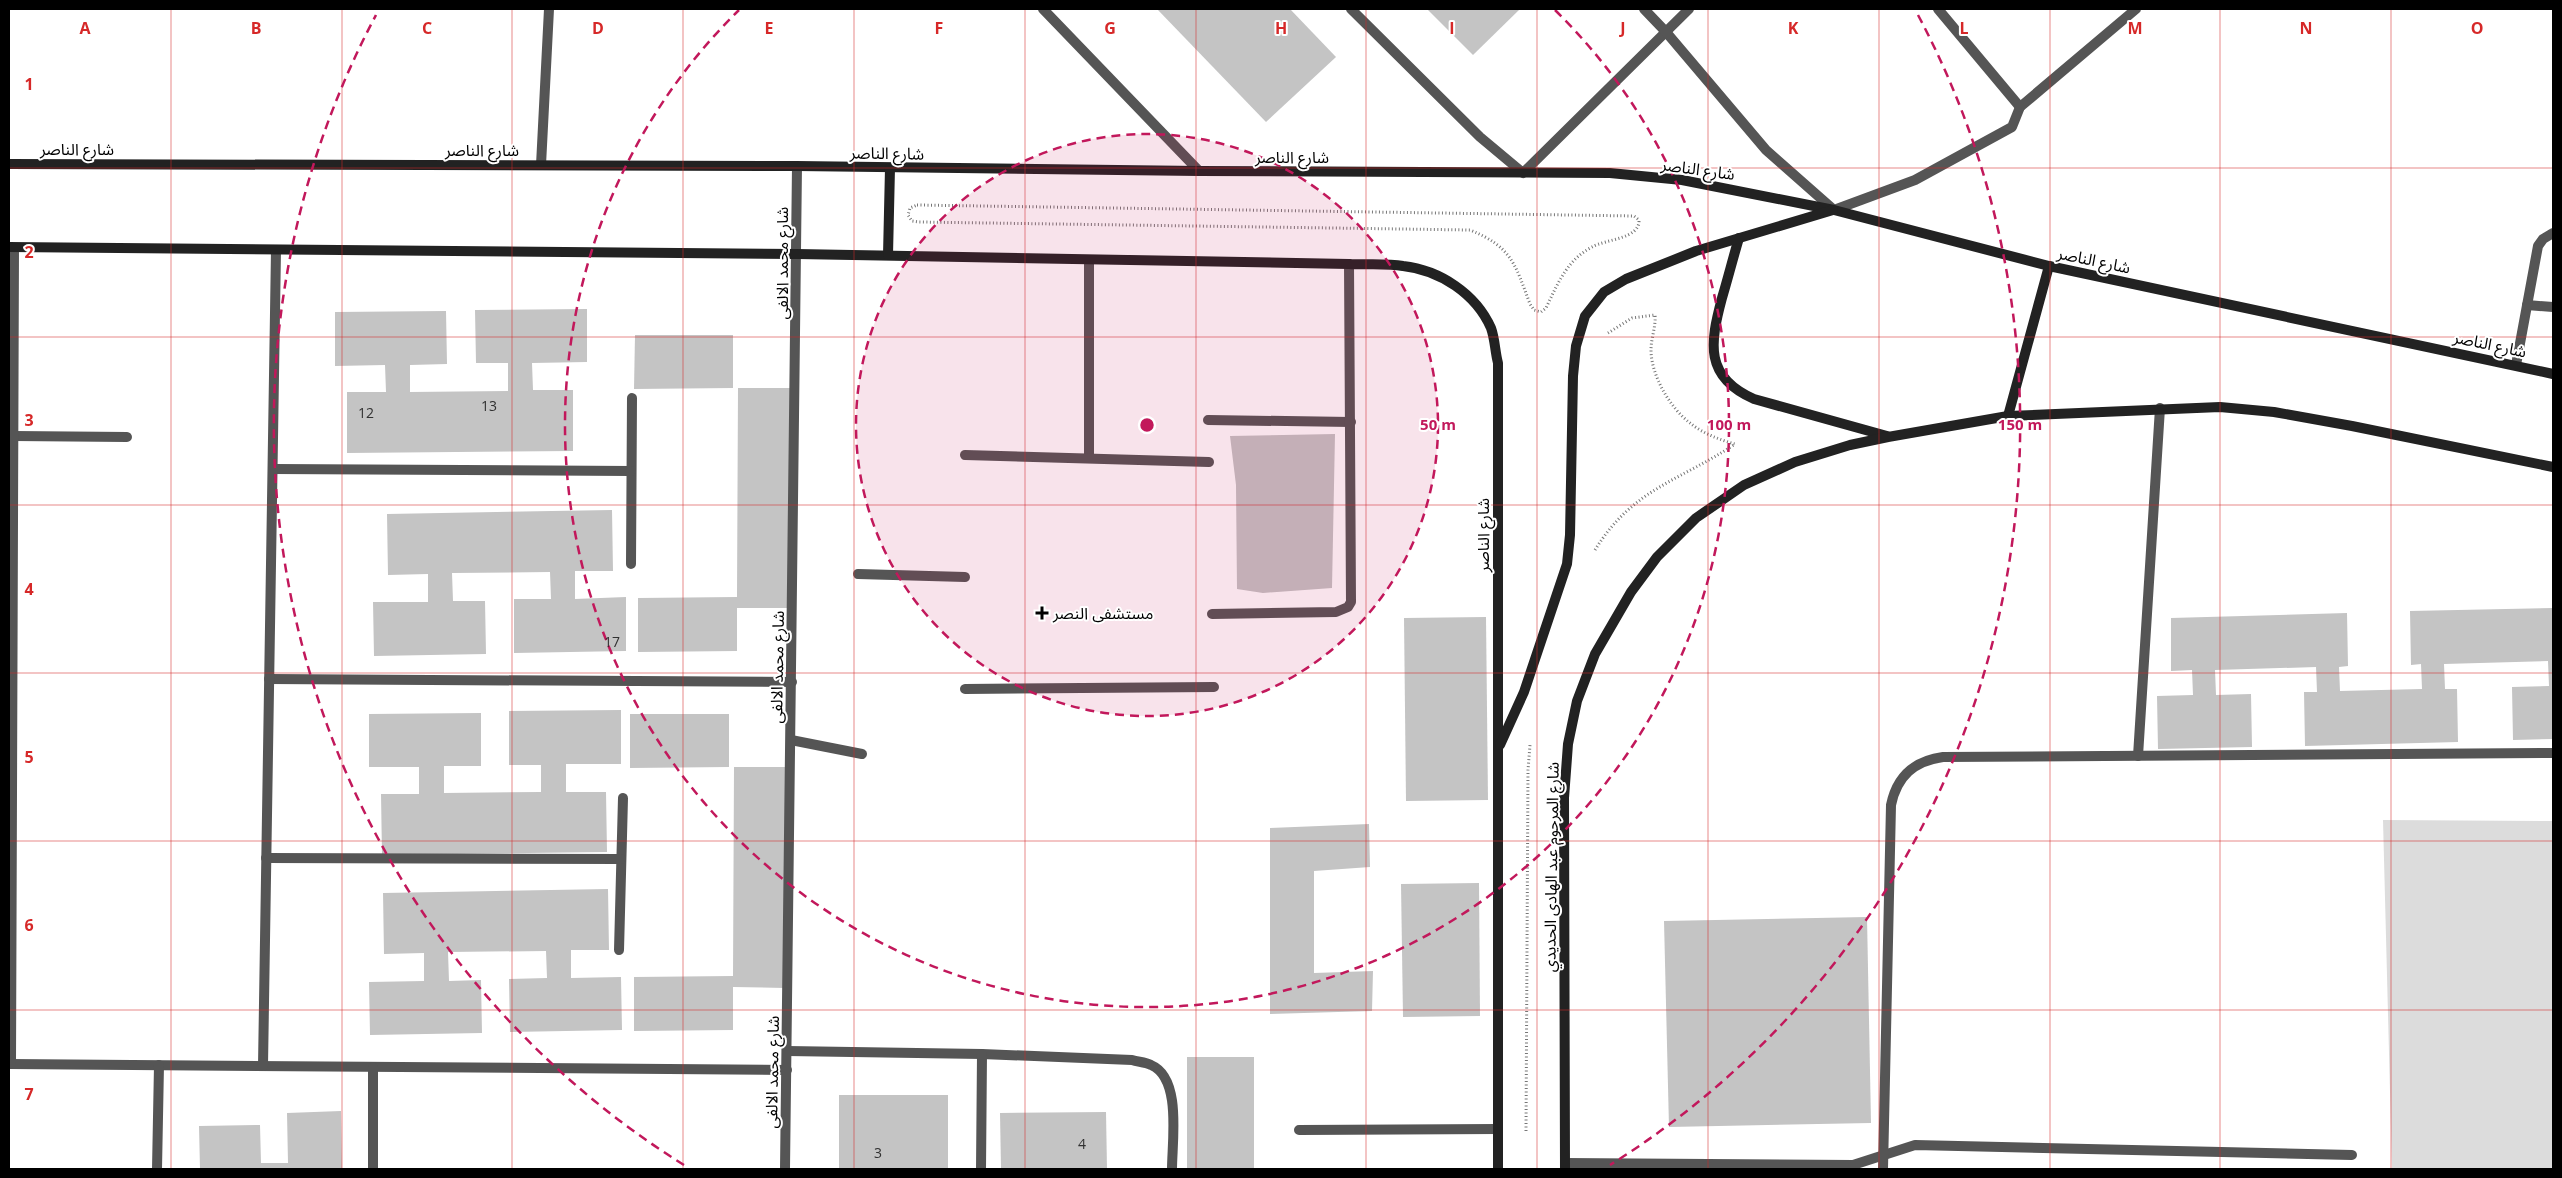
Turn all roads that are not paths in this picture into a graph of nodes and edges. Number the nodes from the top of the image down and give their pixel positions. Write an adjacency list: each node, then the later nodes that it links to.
1 (549, 9): 11 (street)
2 (1043, 9): 14 (street)
3 (1351, 9): 15 (street)
4 (1644, 9): 8 (street)
5 (1689, 9): 8 (street)
6 (1938, 9): 9 (street)
7 (2136, 9): 9 (street)
8 (1666, 32): 15 (street); 16 (street)
9 (2020, 107): 16 (street)
10 (9, 164): 11 (street, شارع الناصر)
11 (542, 165): 12 (street, شارع الناصر)
12 (797, 166): 13 (street, شارع الناصر); 21 (street, شارع محمد الالفى)
13 (890, 168): 14 (street, شارع الناصر); 22 (street)
14 (1199, 171): 15 (street, شارع الناصر)
15 (1523, 173): 16 (street, شارع الناصر)
16 (1834, 210): 18 (street); 25 (street, شارع الناصر)
17 (2553, 233): 26 (street)
18 (1739, 238): 37 (street); 53 (street)
19 (11, 248): 20 (street, شارع الناصر); 35 (street)
20 (276, 250): 21 (street, شارع الناصر); 42 (street)
21 (797, 254): 22 (street, شارع الناصر); 49 (street, شارع محمد الالفى)
22 (888, 255): 23 (street, شارع الناصر)
23 (1089, 261): 24 (street, شارع الناصر); 39 (street)
24 (1349, 264): 34 (street); 53 (street, شارع الناصر)
25 (2049, 266): 28 (street, شارع الناصر); 32 (street)
26 (2528, 305): 27 (street); 28 (street)
27 (2553, 307)
28 (2516, 365): 29 (street, شارع الناصر)
29 (2553, 374)
30 (632, 398): 43 (street)
31 (2160, 408): 32 (street, شارع المرحوم عبد الهادى الحديدي); 41 (street); 56 (street)
32 (2008, 416): 37 (street, شارع المرحوم عبد الهادى الحديدي)
33 (1208, 420): 34 (street)
34 (1350, 422): 47 (street)
35 (14, 436): 36 (street); 63 (street)
36 (127, 437)
37 (1888, 437): 72 (street, شارع المرحوم عبد الهادى الحديدي)
38 (965, 455): 39 (street)
39 (1089, 458): 40 (street)
40 (1209, 462)
41 (2553, 467)
42 (273, 469): 43 (street); 48 (street)
43 (632, 471): 44 (street)
44 (631, 564)
45 (858, 574): 46 (street)
46 (964, 577)
47 (1212, 614)
48 (269, 679): 49 (street); 58 (street)
49 (792, 682): 52 (street, شارع محمد الالفى)
50 (1214, 687): 51 (street)
51 (965, 689)
52 (791, 740): 55 (street); 61 (street, شارع محمد الالفى)
53 (1498, 750): 68 (street)
54 (2553, 753): 56 (street)
55 (862, 754)
56 (2138, 756): 71 (street)
57 (622, 798): 59 (street)
58 (266, 858): 59 (street); 65 (street)
59 (621, 859): 60 (street)
60 (618, 950)
61 (787, 1051): 62 (street); 67 (street, شارع محمد الالفى)
62 (982, 1054): 76 (street); 77 (street)
63 (10, 1064): 64 (street)
64 (159, 1065): 65 (street); 73 (street)
65 (263, 1066): 66 (street)
66 (373, 1066): 67 (street); 74 (street)
67 (787, 1070): 75 (street, شارع محمد الالفى)
68 (1498, 1129): 69 (street); 78 (street)
69 (1299, 1130)
70 (2352, 1155): 71 (street)
71 (1883, 1156): 72 (street); 79 (street)
72 (1565, 1166)
73 (156, 1169)
74 (373, 1169)
75 (785, 1169)
76 (981, 1169)
77 (1172, 1169)
78 (1498, 1169)
79 (1883, 1169)

